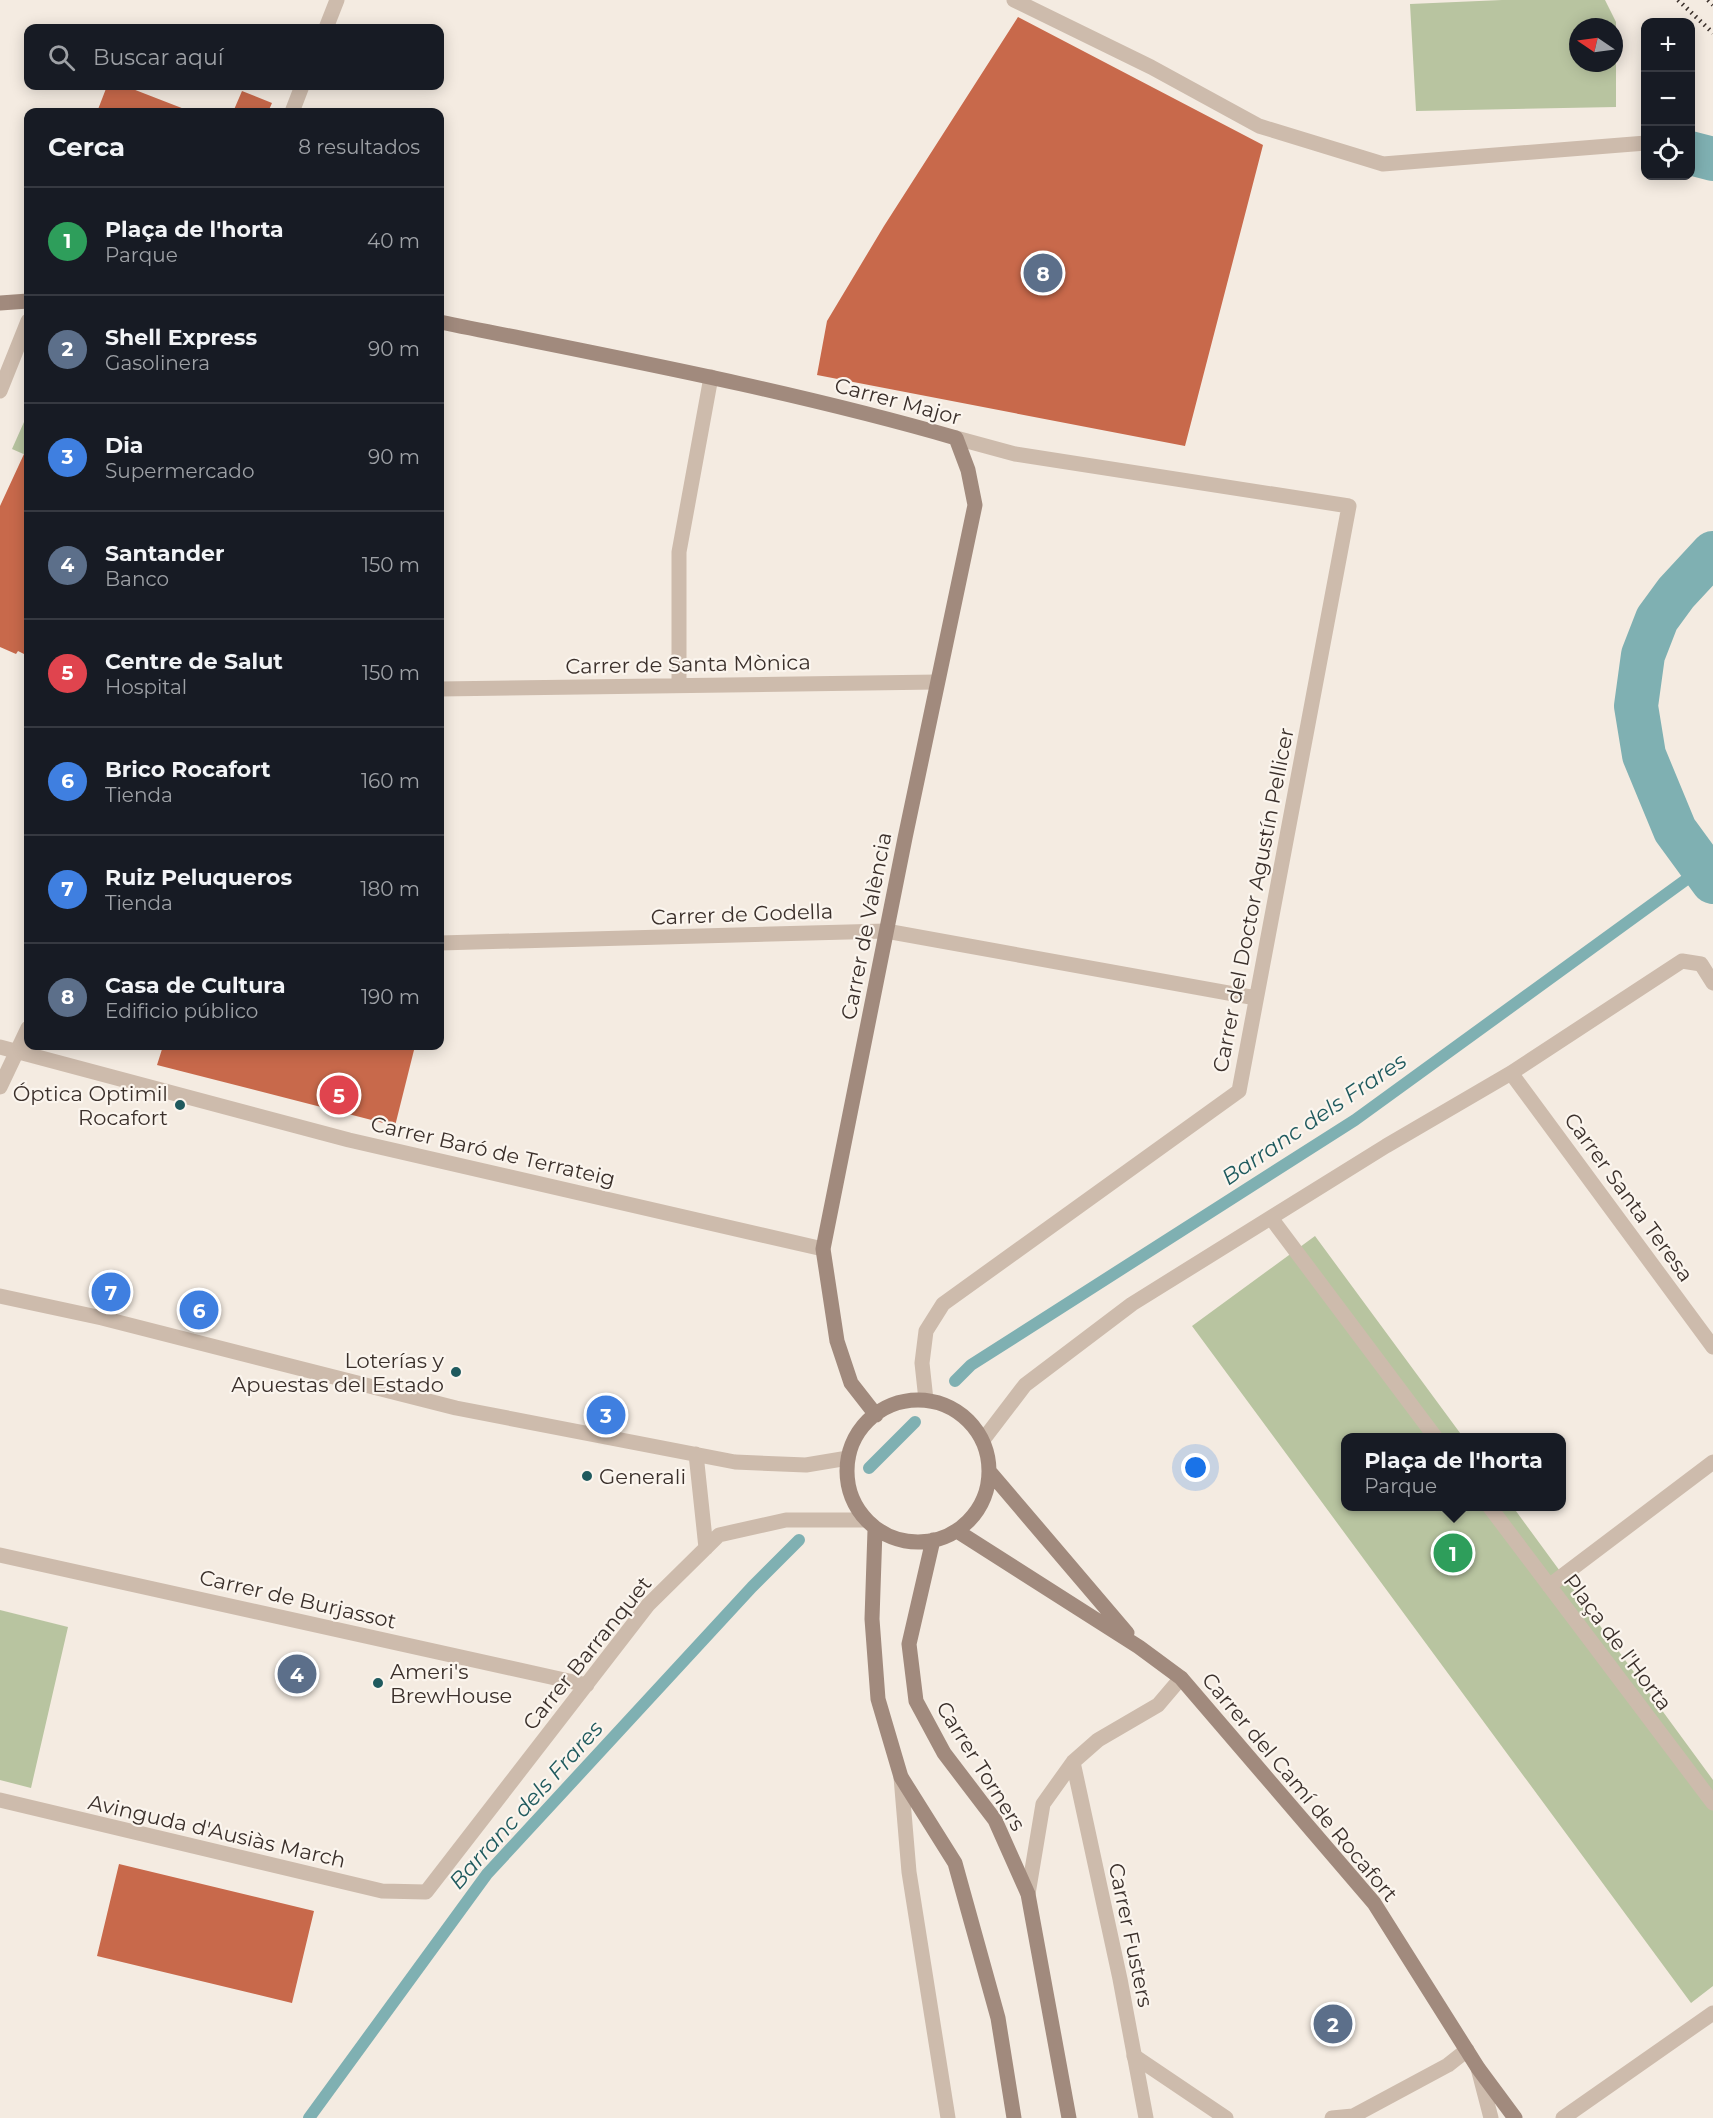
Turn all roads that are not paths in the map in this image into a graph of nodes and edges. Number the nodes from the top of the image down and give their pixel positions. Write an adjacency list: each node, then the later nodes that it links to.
1 (337, 0): 3 (street)
2 (1014, 0): 6 (street)
3 (328, 24)
4 (301, 90): 5 (street)
5 (294, 108)
6 (1641, 143)
7 (24, 301): 8 (street)
8 (0, 303)
9 (444, 323): 11 (street, Carrer Major)
10 (24, 331): 12 (street)
11 (711, 377): 13 (street, Carrer Major); 16 (street)
12 (0, 391)
13 (956, 438): 14 (street, Carrer Major); 15 (street, Carrer de València)
14 (1349, 506): 21 (street, Carrer del Doctor Agustín Pellicer)
15 (938, 682): 16 (street, Carrer de Santa Mònica); 18 (street, Carrer de València)
16 (678, 684): 17 (street, Carrer de Santa Mònica)
17 (444, 689)
18 (886, 932): 19 (street, Carrer de Godella); 21 (street, Carrer de Godella); 28 (street, Carrer de València)
19 (444, 944)
20 (1713, 983): 25 (street)
21 (1256, 998): 31 (street, Carrer del Doctor Agustín Pellicer)
22 (24, 1036): 24 (street)
23 (0, 1047): 24 (street, Carrer Baró de Terrateig)
24 (16, 1051): 26 (street); 28 (street, Carrer Baró de Terrateig)
25 (1510, 1073): 27 (street); 30 (street, Carrer Santa Teresa)
26 (0, 1087)
27 (1271, 1218): 33 (street); 34 (street)
28 (823, 1249): 32 (street, Carrer de València)
29 (0, 1296): 35 (street)
30 (1713, 1347)
31 (926, 1400): 32 (street); 34 (street)
32 (876, 1414): 36 (street)
33 (1433, 1433)
34 (983, 1440): 38 (street)
35 (696, 1454): 36 (street); 43 (street)
36 (848, 1458): 40 (street)
37 (1713, 1462): 45 (street)
38 (989, 1472): 41 (street); 46 (street)
39 (1493, 1511): 45 (street, Plaça de l'Horta)
40 (870, 1525): 42 (street); 43 (street, Carrer Barranquet); 50 (street)
41 (957, 1531): 42 (street); 46 (street)
42 (933, 1540): 54 (street, Carrer Torners)
43 (706, 1548): 48 (street, Carrer Barranquet)
44 (0, 1555): 48 (street, Carrer de Burjassot)
45 (1549, 1586): 52 (street, Plaça de l'Horta)
46 (1139, 1647): 47 (street, Carrer del Camí de Rocafort)
47 (1181, 1678): 49 (street); 56 (street, Carrer del Camí de Rocafort)
48 (587, 1685): 53 (street, Carrer Barranquet)
49 (1073, 1762): 54 (street); 57 (street, Carrer Fusters)
50 (901, 1777): 59 (street); 60 (street)
51 (0, 1800): 53 (street, Avinguda d'Ausiàs March)
52 (1713, 1803)
53 (426, 1892)
54 (1028, 1894): 61 (street, Carrer Torners)
55 (1713, 2013): 67 (street)
56 (1467, 2050): 58 (street, Carrer del Camí de Rocafort); 64 (street)
57 (1134, 2056): 62 (street, Carrer Fusters); 63 (street)
58 (1478, 2068): 65 (street); 66 (street, Carrer del Camí de Rocafort)
59 (948, 2118)
60 (1014, 2118)
61 (1069, 2118)
62 (1146, 2118)
63 (1226, 2118)
64 (1332, 2118)
65 (1491, 2118)
66 (1515, 2118)
67 (1563, 2118)

